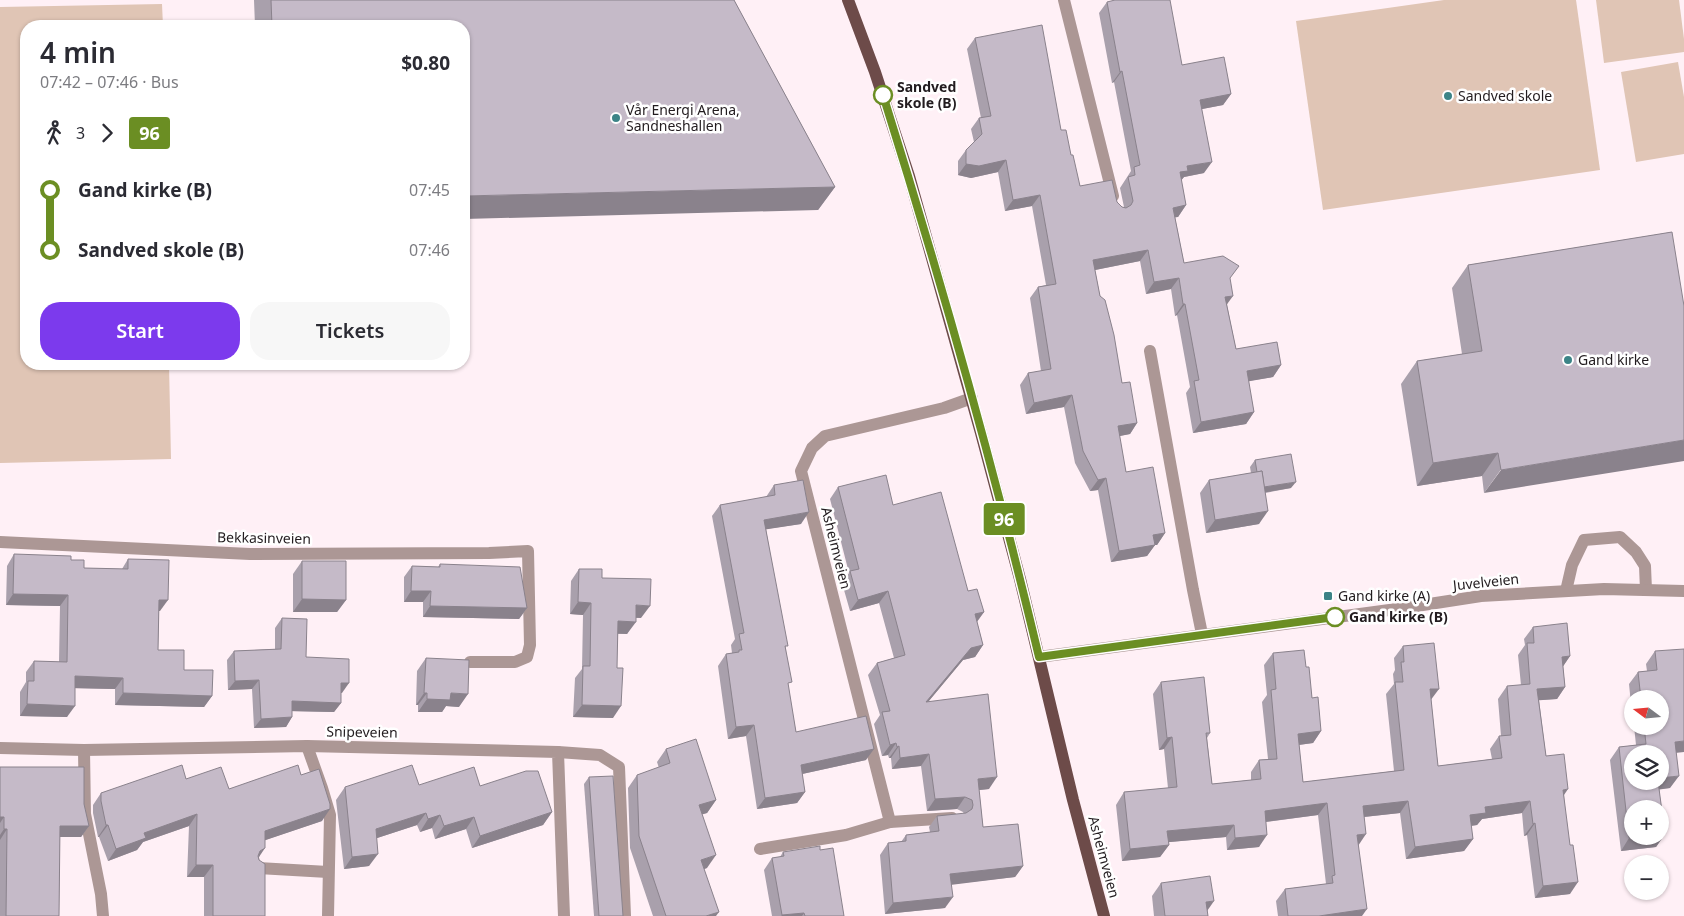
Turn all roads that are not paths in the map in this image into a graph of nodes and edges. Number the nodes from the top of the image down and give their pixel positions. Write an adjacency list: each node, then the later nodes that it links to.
1 (848, 0): 5 (main road, Asheimveien)
2 (1064, 0): 3 (street)
3 (1117, 211)
4 (1150, 351): 10 (street)
5 (972, 398): 11 (main road, Asheimveien); 18 (street, Asheimveien)
6 (0, 542): 12 (street, Bekkasinveien)
7 (1646, 590): 8 (street, Juvelveien); 8 (street); 9 (street, Juvelveien)
8 (1566, 591): 10 (street, Juvelveien)
9 (1684, 591)
10 (1202, 634): 11 (street, Juvelveien)
11 (1039, 657): 26 (main road, Asheimveien)
12 (470, 662)
13 (307, 746): 15 (street, Snipeveien); 16 (street, Snipeveien); 21 (street)
14 (0, 748): 15 (street, Snipeveien)
15 (84, 750): 22 (street)
16 (558, 752): 24 (street); 25 (street, Snipeveien)
17 (956, 817): 18 (street)
18 (890, 822): 19 (street)
19 (760, 848)
20 (258, 868): 21 (street)
21 (328, 872): 23 (street)
22 (103, 916)
23 (328, 916)
24 (564, 916)
25 (624, 916)
26 (1104, 916)

